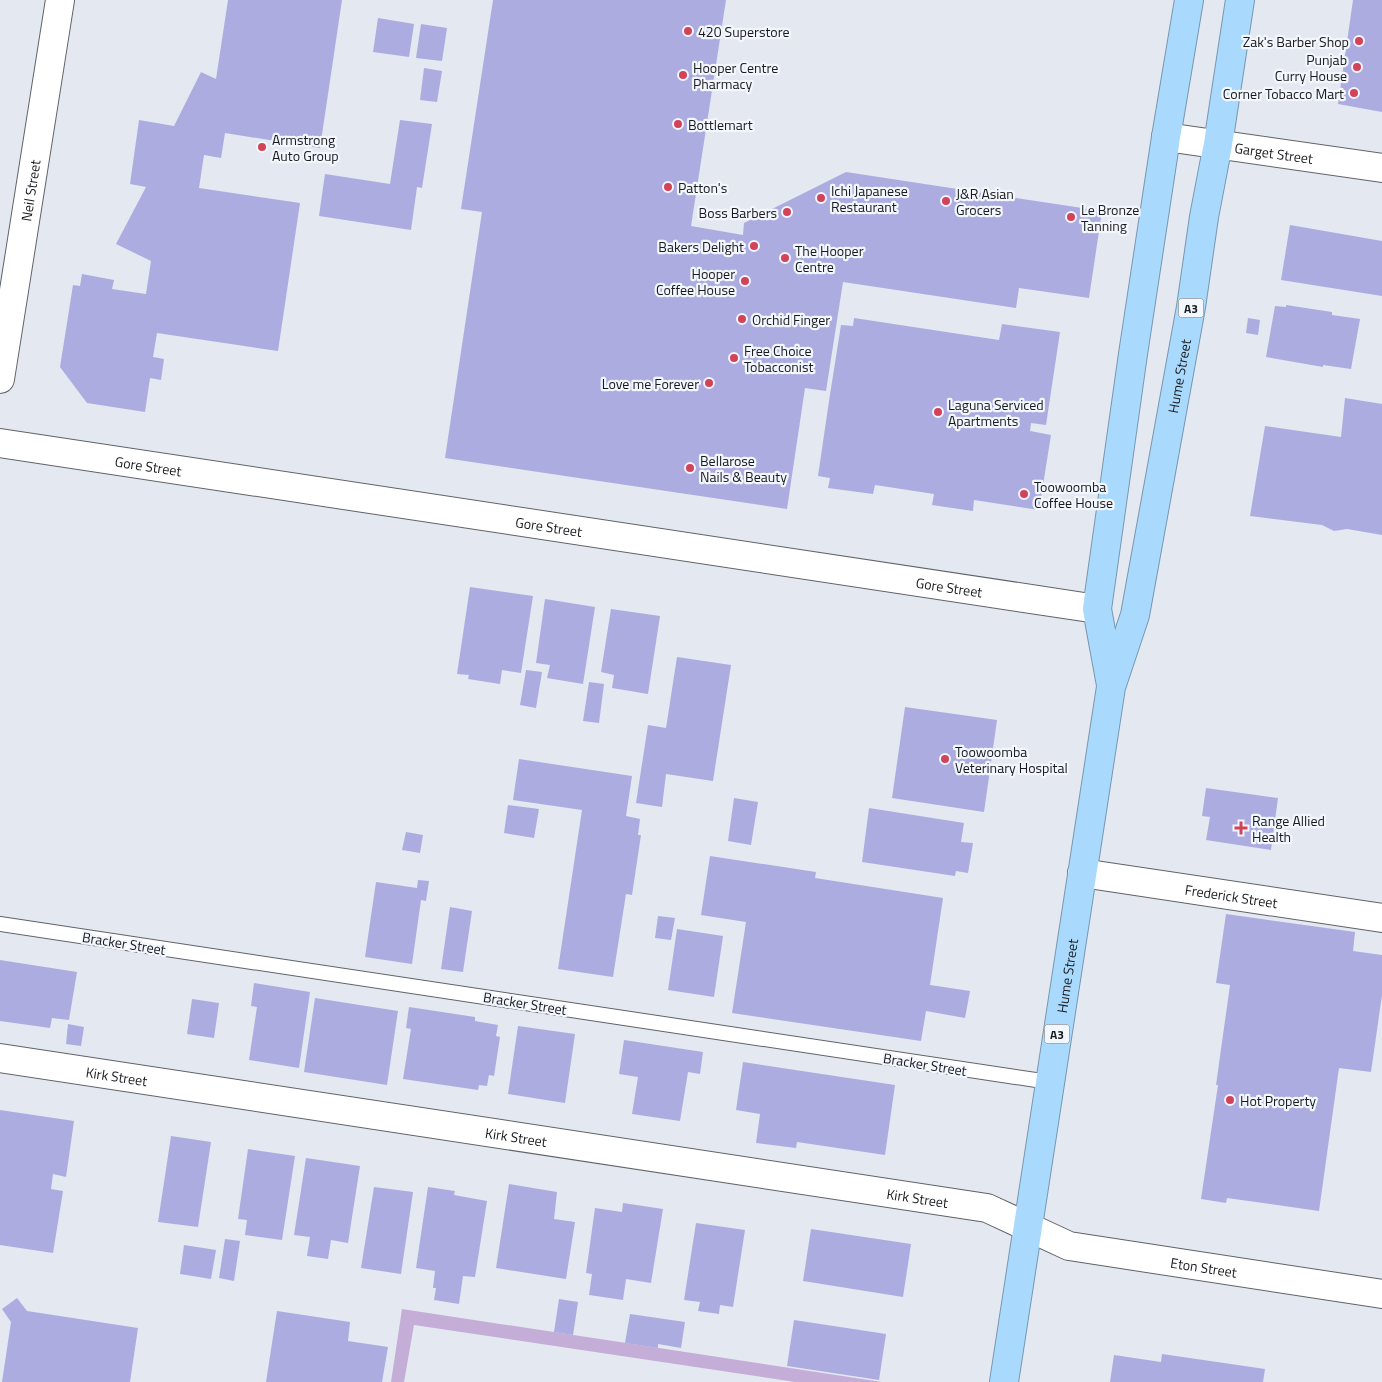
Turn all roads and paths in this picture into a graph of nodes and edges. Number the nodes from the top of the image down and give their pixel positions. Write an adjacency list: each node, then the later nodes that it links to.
1 (60, 0): 7 (street, Neil Street)
2 (1189, 0): 4 (highway, Hume Street / A3)
3 (1240, 0): 5 (highway, Hume Street / A3)
4 (1166, 137): 5 (street, Garget Street); 9 (highway, Hume Street / A3)
5 (1218, 144): 6 (street, Garget Street); 10 (highway, Hume Street / A3)
6 (1382, 168)
7 (0, 379)
8 (0, 443): 9 (street, Gore Street)
9 (1097, 609): 10 (highway, Hume Street / A3)
10 (1111, 687): 11 (highway, Hume Street / A3)
11 (1082, 873): 12 (street, Frederick Street); 15 (highway, Hume Street / A3)
12 (1382, 918)
13 (0, 924): 15 (lane, Bracker Street)
14 (0, 1058): 16 (street, Kirk Street)
15 (1049, 1082): 16 (highway, Hume Street / A3)
16 (1028, 1228): 17 (street, Eton Street); 18 (highway, Hume Street / A3)
17 (1382, 1294)
18 (1004, 1382)

